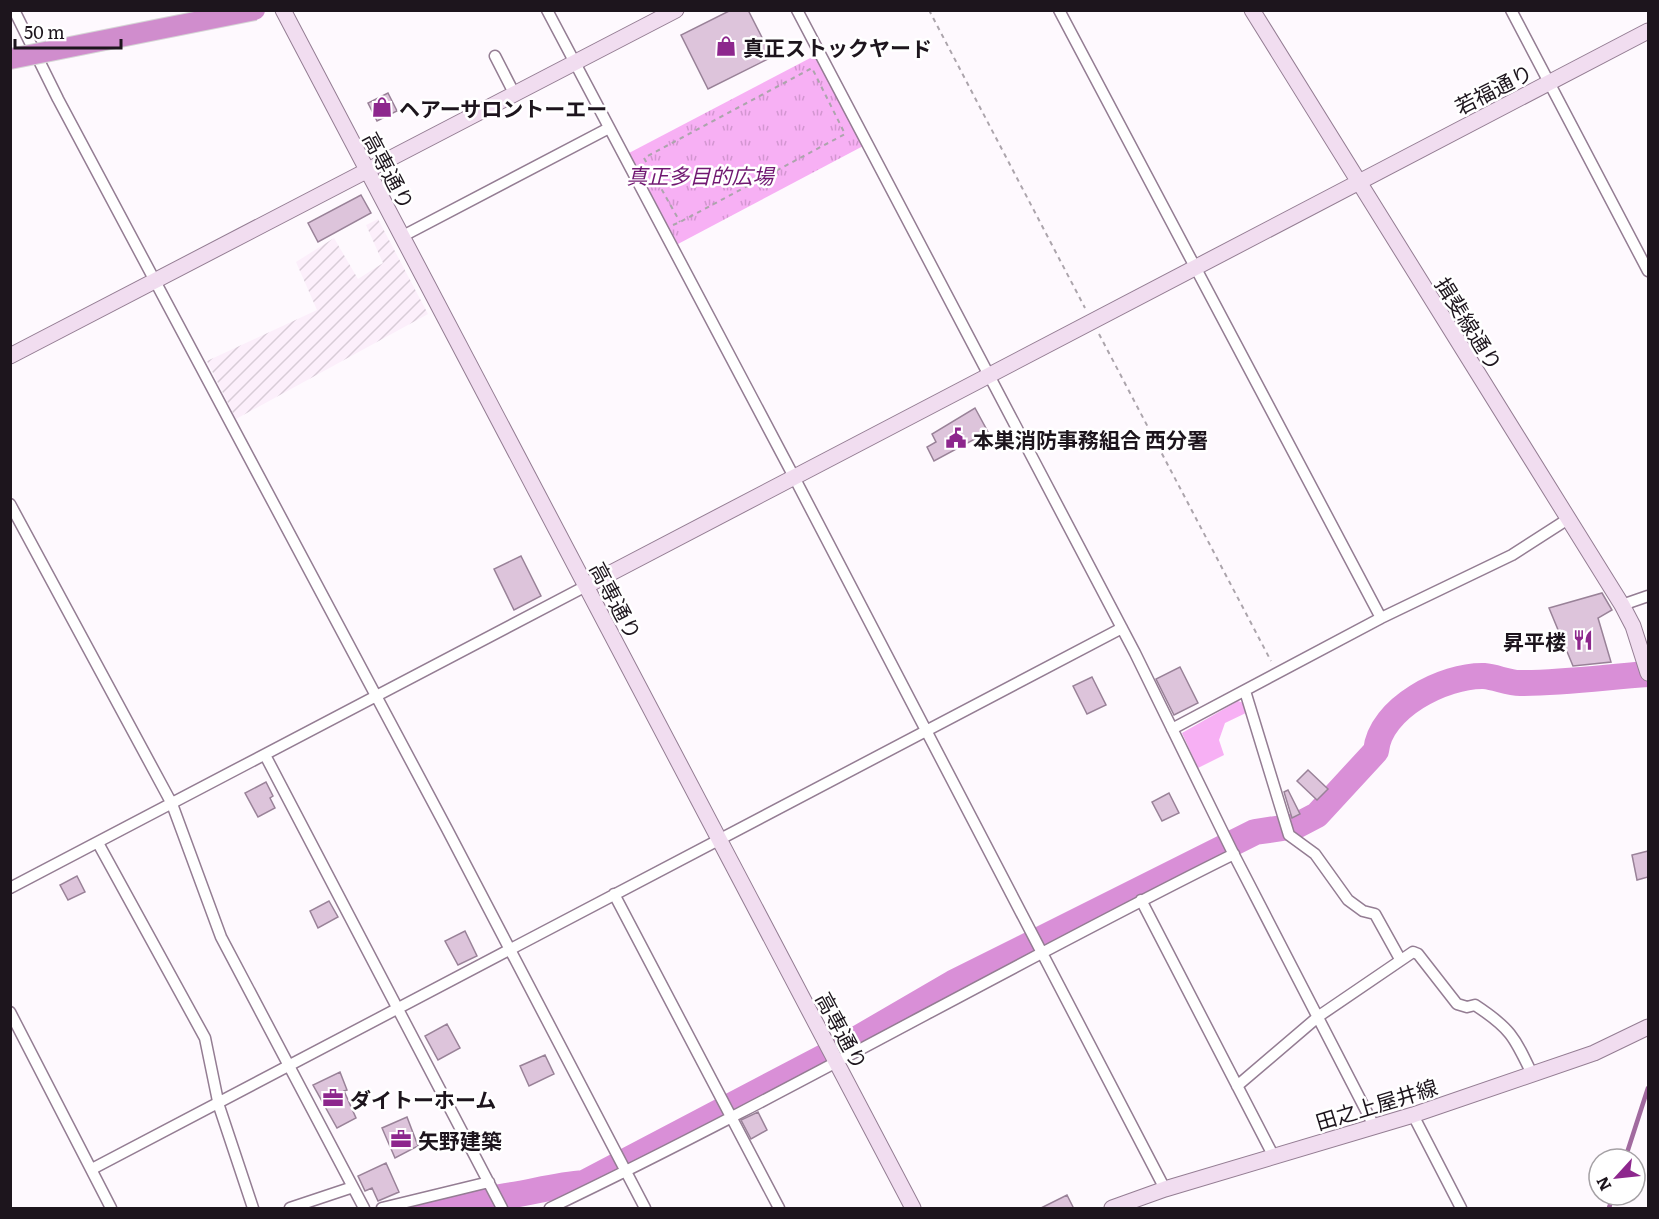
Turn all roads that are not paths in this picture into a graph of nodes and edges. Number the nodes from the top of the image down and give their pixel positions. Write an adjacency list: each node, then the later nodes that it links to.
1 (14, 10): 22 (street)
2 (255, 10): 12 (highway, bridge)
3 (283, 10): 17 (street, 高専通り)
4 (547, 10): 13 (street)
5 (676, 10): 13 (street)
6 (797, 10): 24 (street)
7 (1059, 10): 20 (street)
8 (1252, 10): 18 (street, 揖斐線通り)
9 (1511, 10): 14 (street)
10 (1648, 31): 14 (street, 若福通り)
11 (495, 56): 15 (street)
12 (10, 58)
13 (575, 64): 15 (street); 16 (street)
14 (1549, 82): 18 (street, 若福通り); 21 (street)
15 (515, 95): 17 (street)
16 (609, 128): 19 (street); 25 (street)
17 (367, 172): 19 (street, 高専通り); 22 (street)
18 (1358, 182): 20 (street, 若福通り); 27 (street, 揖斐線通り)
19 (401, 237): 28 (street, 高専通り)
20 (1194, 268): 24 (street, 若福通り); 31 (street)
21 (1648, 271)
22 (155, 282): 23 (street); 35 (street)
23 (10, 356)
24 (990, 375): 25 (street, 若福通り); 32 (street)
25 (794, 477): 28 (street, 若福通り); 37 (street)
26 (10, 504): 39 (street)
27 (1568, 519): 30 (street, 揖斐線通り); 31 (street)
28 (586, 586): 35 (street); 40 (street, 高専通り)
29 (1648, 596): 30 (street)
30 (1622, 605): 33 (street, 揖斐線通り)
31 (1381, 618): 34 (street)
32 (1122, 628): 36 (street); 37 (street)
33 (1647, 664)
34 (1245, 691): 36 (street); 48 (street)
35 (376, 697): 38 (street); 46 (street)
36 (1172, 729): 42 (street)
37 (926, 731): 40 (street); 47 (street)
38 (265, 755): 39 (street); 49 (street)
39 (172, 804): 41 (street); 54 (street)
40 (719, 839): 44 (street); 53 (street, 高専通り)
41 (98, 843): 43 (street); 57 (street)
42 (1233, 853): 45 (street); 51 (street)
43 (10, 888)
44 (614, 894): 46 (street); 59 (street)
45 (1141, 900): 47 (street); 56 (street)
46 (510, 949): 49 (street); 63 (street)
47 (1040, 953): 53 (street); 66 (street)
48 (1400, 959): 51 (street); 55 (street)
49 (398, 1008): 54 (street); 64 (street)
50 (10, 1012): 62 (street)
51 (1319, 1016): 56 (street); 60 (street)
52 (1648, 1027): 55 (street, 田之上屋井線)
53 (836, 1061): 59 (street); 77 (street, 高専通り)
54 (290, 1066): 57 (street); 65 (street)
55 (1532, 1074): 58 (street, 田之上屋井線)
56 (1237, 1086): 61 (street)
57 (218, 1104): 62 (street); 69 (street)
58 (1413, 1115): 60 (street, 田之上屋井線); 79 (street)
59 (731, 1118): 63 (street); 76 (street)
60 (1374, 1126): 61 (street, 田之上屋井線)
61 (1274, 1157): 66 (street, 田之上屋井線)
62 (92, 1169): 68 (street)
63 (626, 1172): 74 (street); 75 (street)
64 (489, 1182): 72 (street); 73 (street)
65 (353, 1186): 70 (street); 71 (street)
66 (1165, 1189): 67 (street, 田之上屋井線)
67 (1138, 1204): 78 (street, 田之上屋井線)
68 (111, 1209)
69 (253, 1209)
70 (290, 1209)
71 (364, 1209)
72 (382, 1209)
73 (502, 1209)
74 (550, 1209)
75 (645, 1209)
76 (778, 1209)
77 (914, 1209)
78 (1112, 1209)
79 (1461, 1209)

